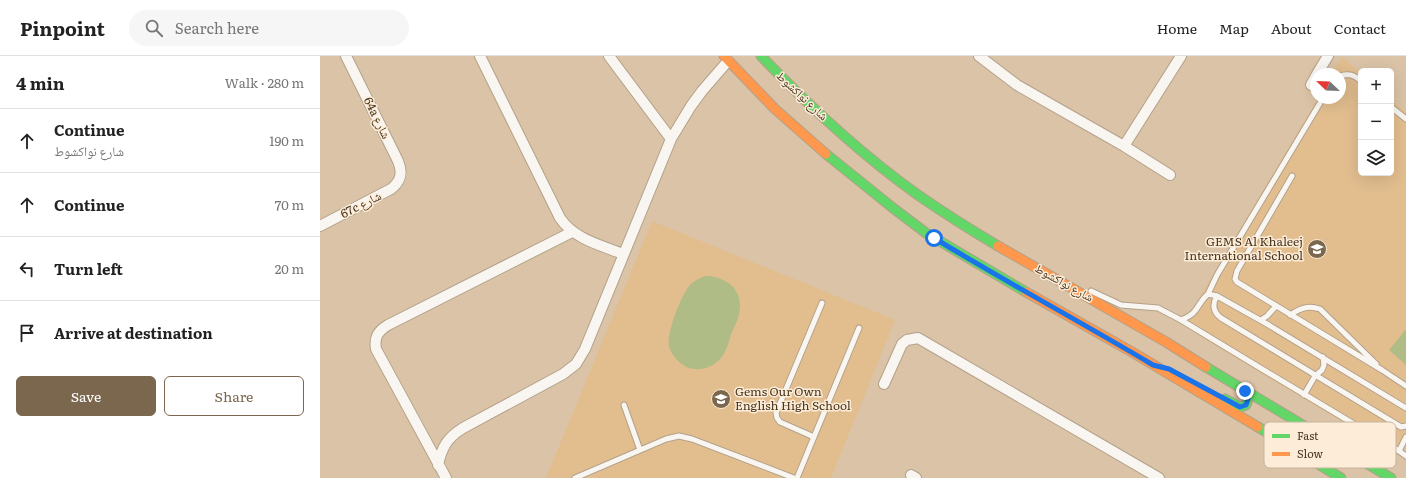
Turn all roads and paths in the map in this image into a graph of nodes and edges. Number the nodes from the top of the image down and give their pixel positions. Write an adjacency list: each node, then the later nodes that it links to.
1 (346, 56): 19 (street, 64a شارع)
2 (480, 56): 22 (street)
3 (609, 56): 15 (street)
4 (761, 56): 20 (street, شارع نواكشوط)
5 (979, 56): 16 (street)
6 (1181, 56): 16 (street)
7 (1328, 56): 9 (street)
8 (726, 58): 15 (street); 35 (street)
9 (1321, 68)
10 (1346, 74): 11 (lane)
11 (1358, 79)
12 (1319, 104): 26 (lane)
13 (1394, 109): 14 (lane)
14 (1406, 119)
15 (671, 139): 23 (street)
16 (1124, 146): 17 (street)
17 (1170, 175)
18 (1292, 176): 29 (lane)
19 (399, 181): 21 (street, 67c شارع)
20 (942, 212): 24 (lane); 40 (street, شارع نواكشوط)
21 (320, 226)
22 (572, 232): 23 (street); 56 (street)
23 (623, 254): 56 (street)
24 (1057, 273)
25 (1087, 289): 31 (lane)
26 (1208, 294): 27 (lane); 31 (lane)
27 (1218, 296): 32 (lane); 37 (lane)
28 (822, 303): 50 (lane)
29 (1276, 306): 30 (lane); 32 (lane)
30 (1290, 315): 36 (lane); 36 (lane)
31 (1181, 320): 41 (lane)
32 (1261, 320): 34 (lane)
33 (858, 328): 50 (lane)
34 (1323, 357): 37 (lane); 43 (lane)
35 (1153, 365): 40 (street); 49 (street)
36 (1382, 370): 39 (lane)
37 (1315, 376): 41 (lane); 46 (lane)
38 (884, 384): 64 (street)
39 (1406, 386)
40 (1245, 391): 44 (street, شارع نواكشوط)
41 (1304, 395): 45 (lane)
42 (624, 405): 53 (lane)
43 (1406, 408)
44 (1297, 422)
45 (1350, 422)
46 (1393, 422)
47 (1396, 424): 48 (lane)
48 (1406, 426)
49 (1264, 434)
50 (814, 437): 63 (lane)
51 (1406, 437): 54 (lane)
52 (1396, 449): 54 (lane)
53 (640, 450): 61 (lane); 62 (lane)
54 (1399, 451): 55 (lane)
55 (1406, 456)
56 (438, 465): 60 (street)
57 (1318, 468): 59 (street)
58 (1374, 468): 66 (street, شارع نواكشوط)
59 (1329, 475): 65 (street)
60 (446, 478)
61 (575, 478)
62 (794, 478)
63 (797, 478)
64 (1159, 478)
65 (1341, 478)
66 (1391, 478)

